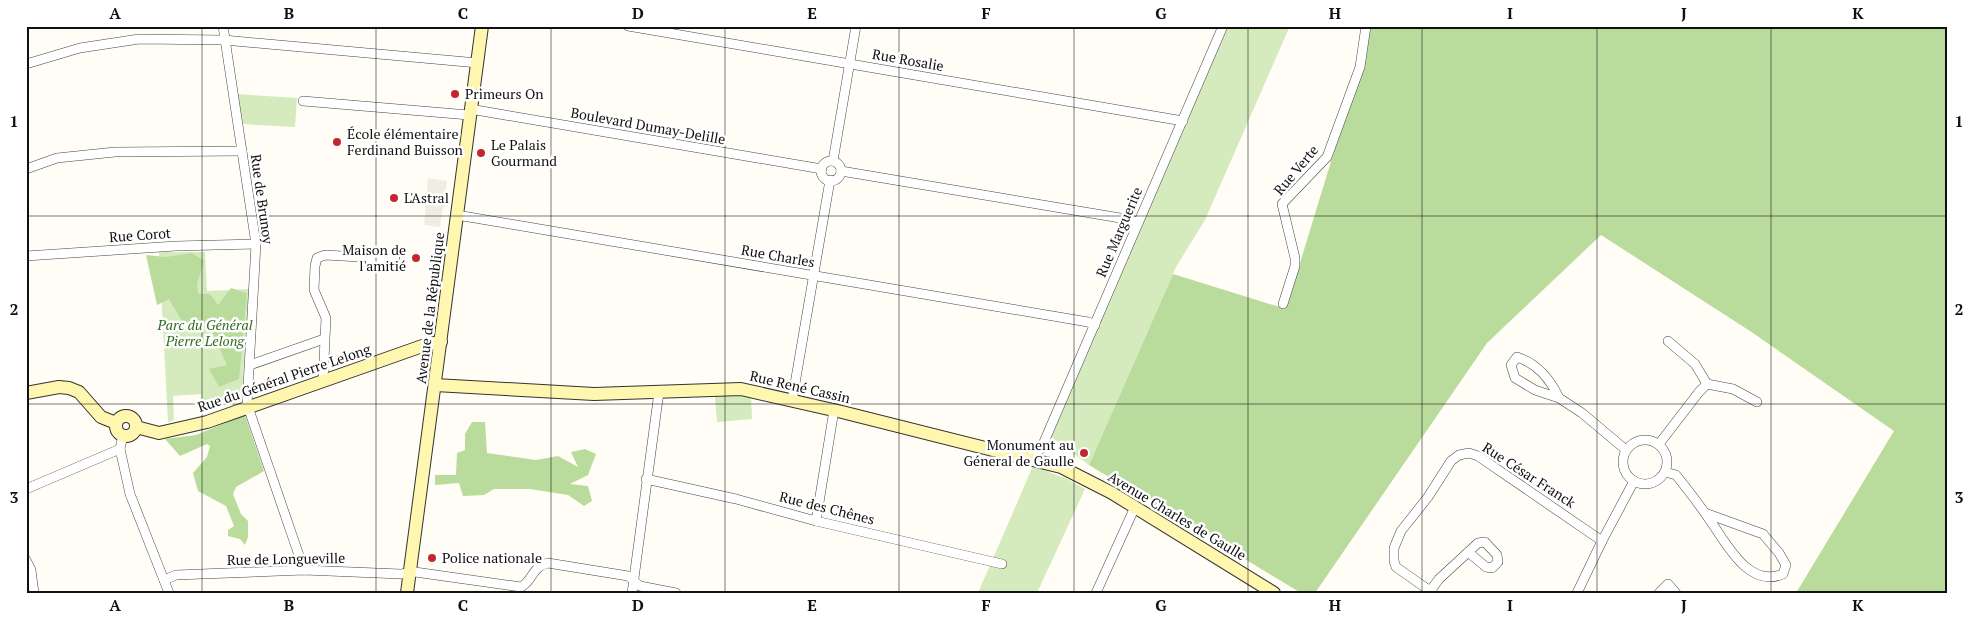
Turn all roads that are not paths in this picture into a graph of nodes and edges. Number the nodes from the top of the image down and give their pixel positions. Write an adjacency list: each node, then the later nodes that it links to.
1 (222, 26): 7 (street, Rue de Brunoy)
2 (482, 26): 8 (main road, Avenue de la République)
3 (628, 26): 9 (street, Rue Rosalie)
4 (856, 26): 9 (street)
5 (1223, 26): 13 (street, Rue Marguerite)
6 (1366, 26): 26 (street, Rue Verte)
7 (224, 40): 8 (street); 10 (street); 14 (street, Rue de Brunoy)
8 (478, 63): 12 (main road, Avenue de la République)
9 (850, 63): 13 (street, Rue Rosalie); 15 (street)
10 (26, 64)
11 (303, 101): 12 (street, Boulevard Dumay-Delille)
12 (470, 112): 17 (street, Boulevard Dumay-Delille); 20 (main road, Avenue de la République)
13 (1183, 121): 21 (street, Rue Marguerite)
14 (242, 151): 16 (street); 22 (street, Rue de Brunoy)
15 (833, 161): 17 (street); 18 (street)
16 (26, 169)
17 (822, 169): 19 (street)
18 (841, 172): 19 (street); 21 (street)
19 (830, 180): 25 (street)
20 (457, 215): 25 (street, Rue Charles); 30 (main road, Avenue de la République)
21 (1138, 223): 27 (street, Rue Marguerite)
22 (256, 244): 23 (street, Rue Corot); 31 (street, Rue de Brunoy)
23 (26, 256)
24 (394, 259): 28 (street)
25 (814, 276): 27 (street, Rue Charles); 38 (street)
26 (1283, 304)
27 (1094, 325): 47 (street, Rue Marguerite)
28 (324, 339): 31 (street); 32 (street)
29 (1668, 341): 33 (street)
30 (441, 342): 32 (main road, Rue du Général Pierre Lelong); 34 (main road, Avenue de la République)
31 (250, 365): 40 (street, Rue de Brunoy)
32 (323, 381): 40 (main road, Rue du Général Pierre Lelong)
33 (1707, 384): 39 (street); 45 (street)
34 (435, 385): 35 (main road, Rue René Cassin); 63 (main road, Avenue de la République)
35 (659, 392): 38 (main road, Rue René Cassin); 52 (street)
36 (26, 393): 42 (main road)
37 (1559, 398): 37 (street); 48 (street)
38 (792, 401): 41 (main road, Rue René Cassin)
39 (1757, 402)
40 (248, 407): 43 (main road, Rue du Général Pierre Lelong); 62 (street, Rue de Brunoy)
41 (834, 410): 49 (main road, Rue René Cassin); 57 (street)
42 (116, 423): 43 (main road); 44 (main road)
43 (136, 427): 44 (main road)
44 (123, 435): 46 (street)
45 (1659, 444): 48 (street); 51 (street)
46 (120, 449): 54 (street); 64 (street)
47 (1041, 449): 49 (street); 50 (street)
48 (1626, 450): 53 (street)
49 (1028, 458): 50 (main road, Rue René Cassin)
50 (1061, 467): 55 (main road, Avenue Charles de Gaulle)
51 (1665, 472): 53 (street); 56 (street)
52 (646, 479): 57 (street, Rue des Chênes); 65 (street)
53 (1634, 481): 58 (street)
54 (26, 489)
55 (1136, 508): 72 (street); 73 (main road, Avenue Charles de Gaulle)
56 (1705, 513): 56 (street)
57 (816, 521): 61 (street, Rue des Chênes)
58 (1602, 541): 66 (street, Rue César Franck); 74 (street)
59 (1468, 552): 66 (street)
60 (26, 560): 67 (street)
61 (1002, 564)
62 (304, 570): 63 (street, Rue de Longueville); 64 (street, Rue de Longueville)
63 (409, 573): 65 (street, Rue de Longueville); 69 (main road, Avenue de la République)
64 (164, 580): 68 (street)
65 (634, 580): 70 (street); 71 (street)
66 (1432, 592)
67 (34, 593)
68 (169, 593)
69 (407, 593)
70 (632, 593)
71 (676, 593)
72 (1096, 593)
73 (1274, 593)
74 (1577, 593)
75 (1659, 593): 76 (street)
76 (1676, 593)

